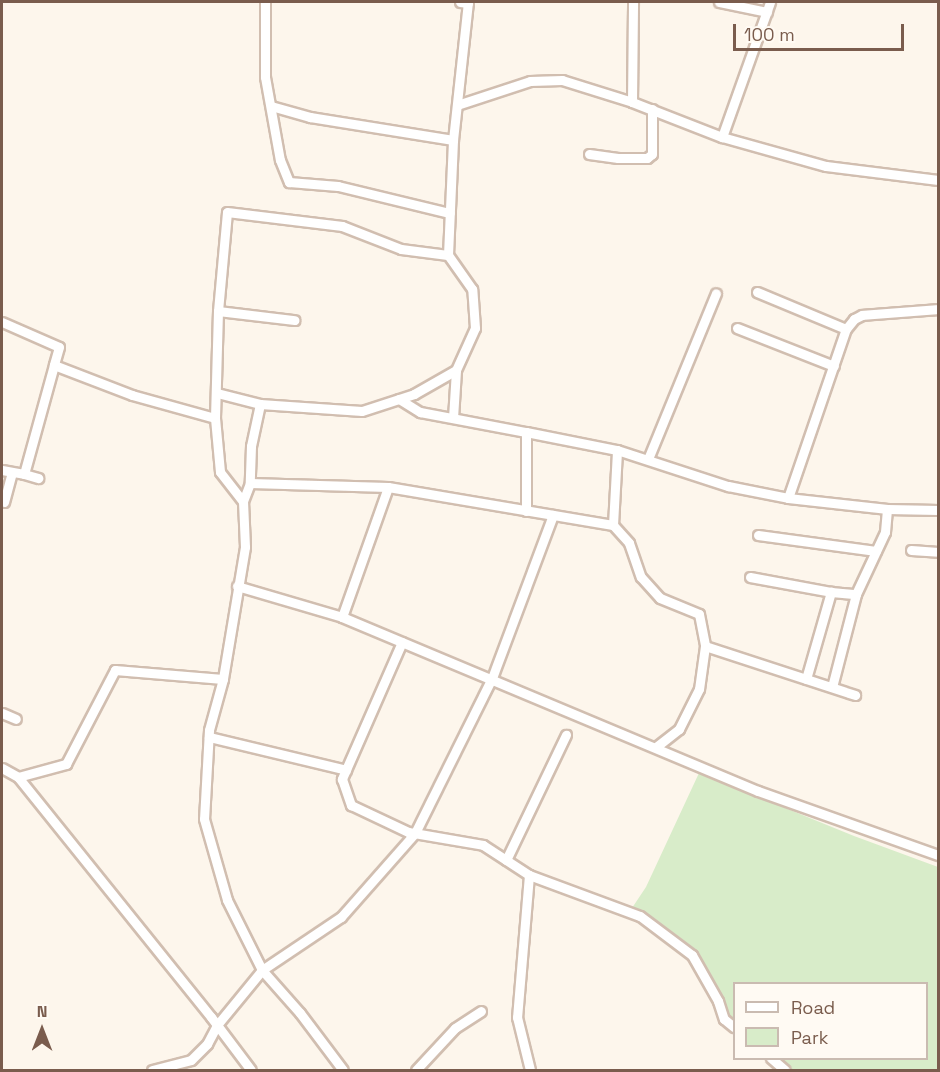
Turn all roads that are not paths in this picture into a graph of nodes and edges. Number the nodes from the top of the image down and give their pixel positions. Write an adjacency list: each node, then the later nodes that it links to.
1 (265, 2): 9 (street)
2 (460, 2): 8 (street)
3 (633, 2): 7 (street)
4 (719, 2): 6 (street)
5 (770, 2): 6 (street)
6 (767, 12): 11 (street)
7 (632, 102): 8 (street); 10 (street)
8 (457, 105): 12 (street)
9 (271, 106): 12 (street); 15 (street)
10 (652, 109): 11 (street); 13 (street)
11 (722, 137): 14 (street)
12 (453, 140): 15 (street)
13 (589, 154)
14 (939, 180)
15 (450, 213): 16 (street)
16 (448, 255): 20 (street); 27 (street)
17 (757, 292): 24 (street)
18 (716, 293): 35 (street)
19 (939, 309): 24 (street)
20 (218, 311): 21 (street); 28 (street)
21 (294, 320)
22 (2, 322): 25 (street)
23 (737, 328): 26 (street)
24 (846, 329): 26 (street)
25 (54, 365): 31 (street); 38 (street)
26 (834, 366): 42 (street)
27 (456, 370): 29 (street); 32 (street)
28 (217, 393): 30 (street); 31 (street)
29 (399, 399): 30 (street); 32 (street)
30 (260, 404): 40 (street)
31 (215, 418): 43 (street)
32 (453, 418): 33 (street)
33 (525, 432): 34 (street); 47 (street)
34 (617, 450): 35 (street); 49 (street)
35 (648, 459): 42 (street)
36 (2, 470): 37 (street)
37 (12, 473): 38 (street); 44 (street)
38 (24, 474): 39 (street)
39 (38, 478)
40 (250, 483): 41 (street); 43 (street)
41 (388, 487): 47 (street); 58 (street)
42 (788, 498): 45 (street)
43 (243, 501): 55 (street)
44 (4, 502)
45 (887, 509): 46 (street); 52 (street)
46 (939, 510)
47 (526, 511): 48 (street)
48 (553, 515): 49 (street); 61 (street)
49 (613, 525): 60 (street)
50 (758, 535): 52 (street)
51 (911, 550): 53 (street)
52 (876, 551): 57 (street)
53 (939, 552)
54 (750, 578): 56 (street)
55 (237, 586): 58 (street); 62 (street)
56 (831, 592): 57 (street); 63 (street)
57 (856, 594): 64 (street)
58 (342, 617): 59 (street)
59 (402, 642): 61 (street); 72 (street)
60 (705, 646): 63 (street); 70 (street)
61 (492, 678): 70 (street); 74 (street)
62 (223, 679): 69 (street); 73 (street)
63 (806, 679): 64 (street)
64 (832, 687): 65 (street)
65 (855, 695)
66 (2, 713): 67 (street)
67 (16, 719)
68 (566, 735): 76 (street)
69 (209, 737): 72 (street); 78 (street)
70 (656, 747): 75 (street)
71 (2, 768): 73 (street)
72 (346, 770): 74 (street)
73 (18, 777): 80 (street)
74 (415, 833): 76 (street); 78 (street)
75 (939, 855)
76 (506, 860): 77 (street)
77 (529, 875): 81 (street); 89 (street)
78 (262, 970): 80 (street); 87 (street)
79 (481, 1011): 88 (street)
80 (217, 1025): 82 (street); 86 (street)
81 (733, 1026)
82 (191, 1060): 84 (street); 85 (street)
83 (772, 1060): 90 (street)
84 (152, 1071)
85 (194, 1071)
86 (251, 1071)
87 (343, 1071)
88 (416, 1071)
89 (530, 1071)
90 (785, 1071)

